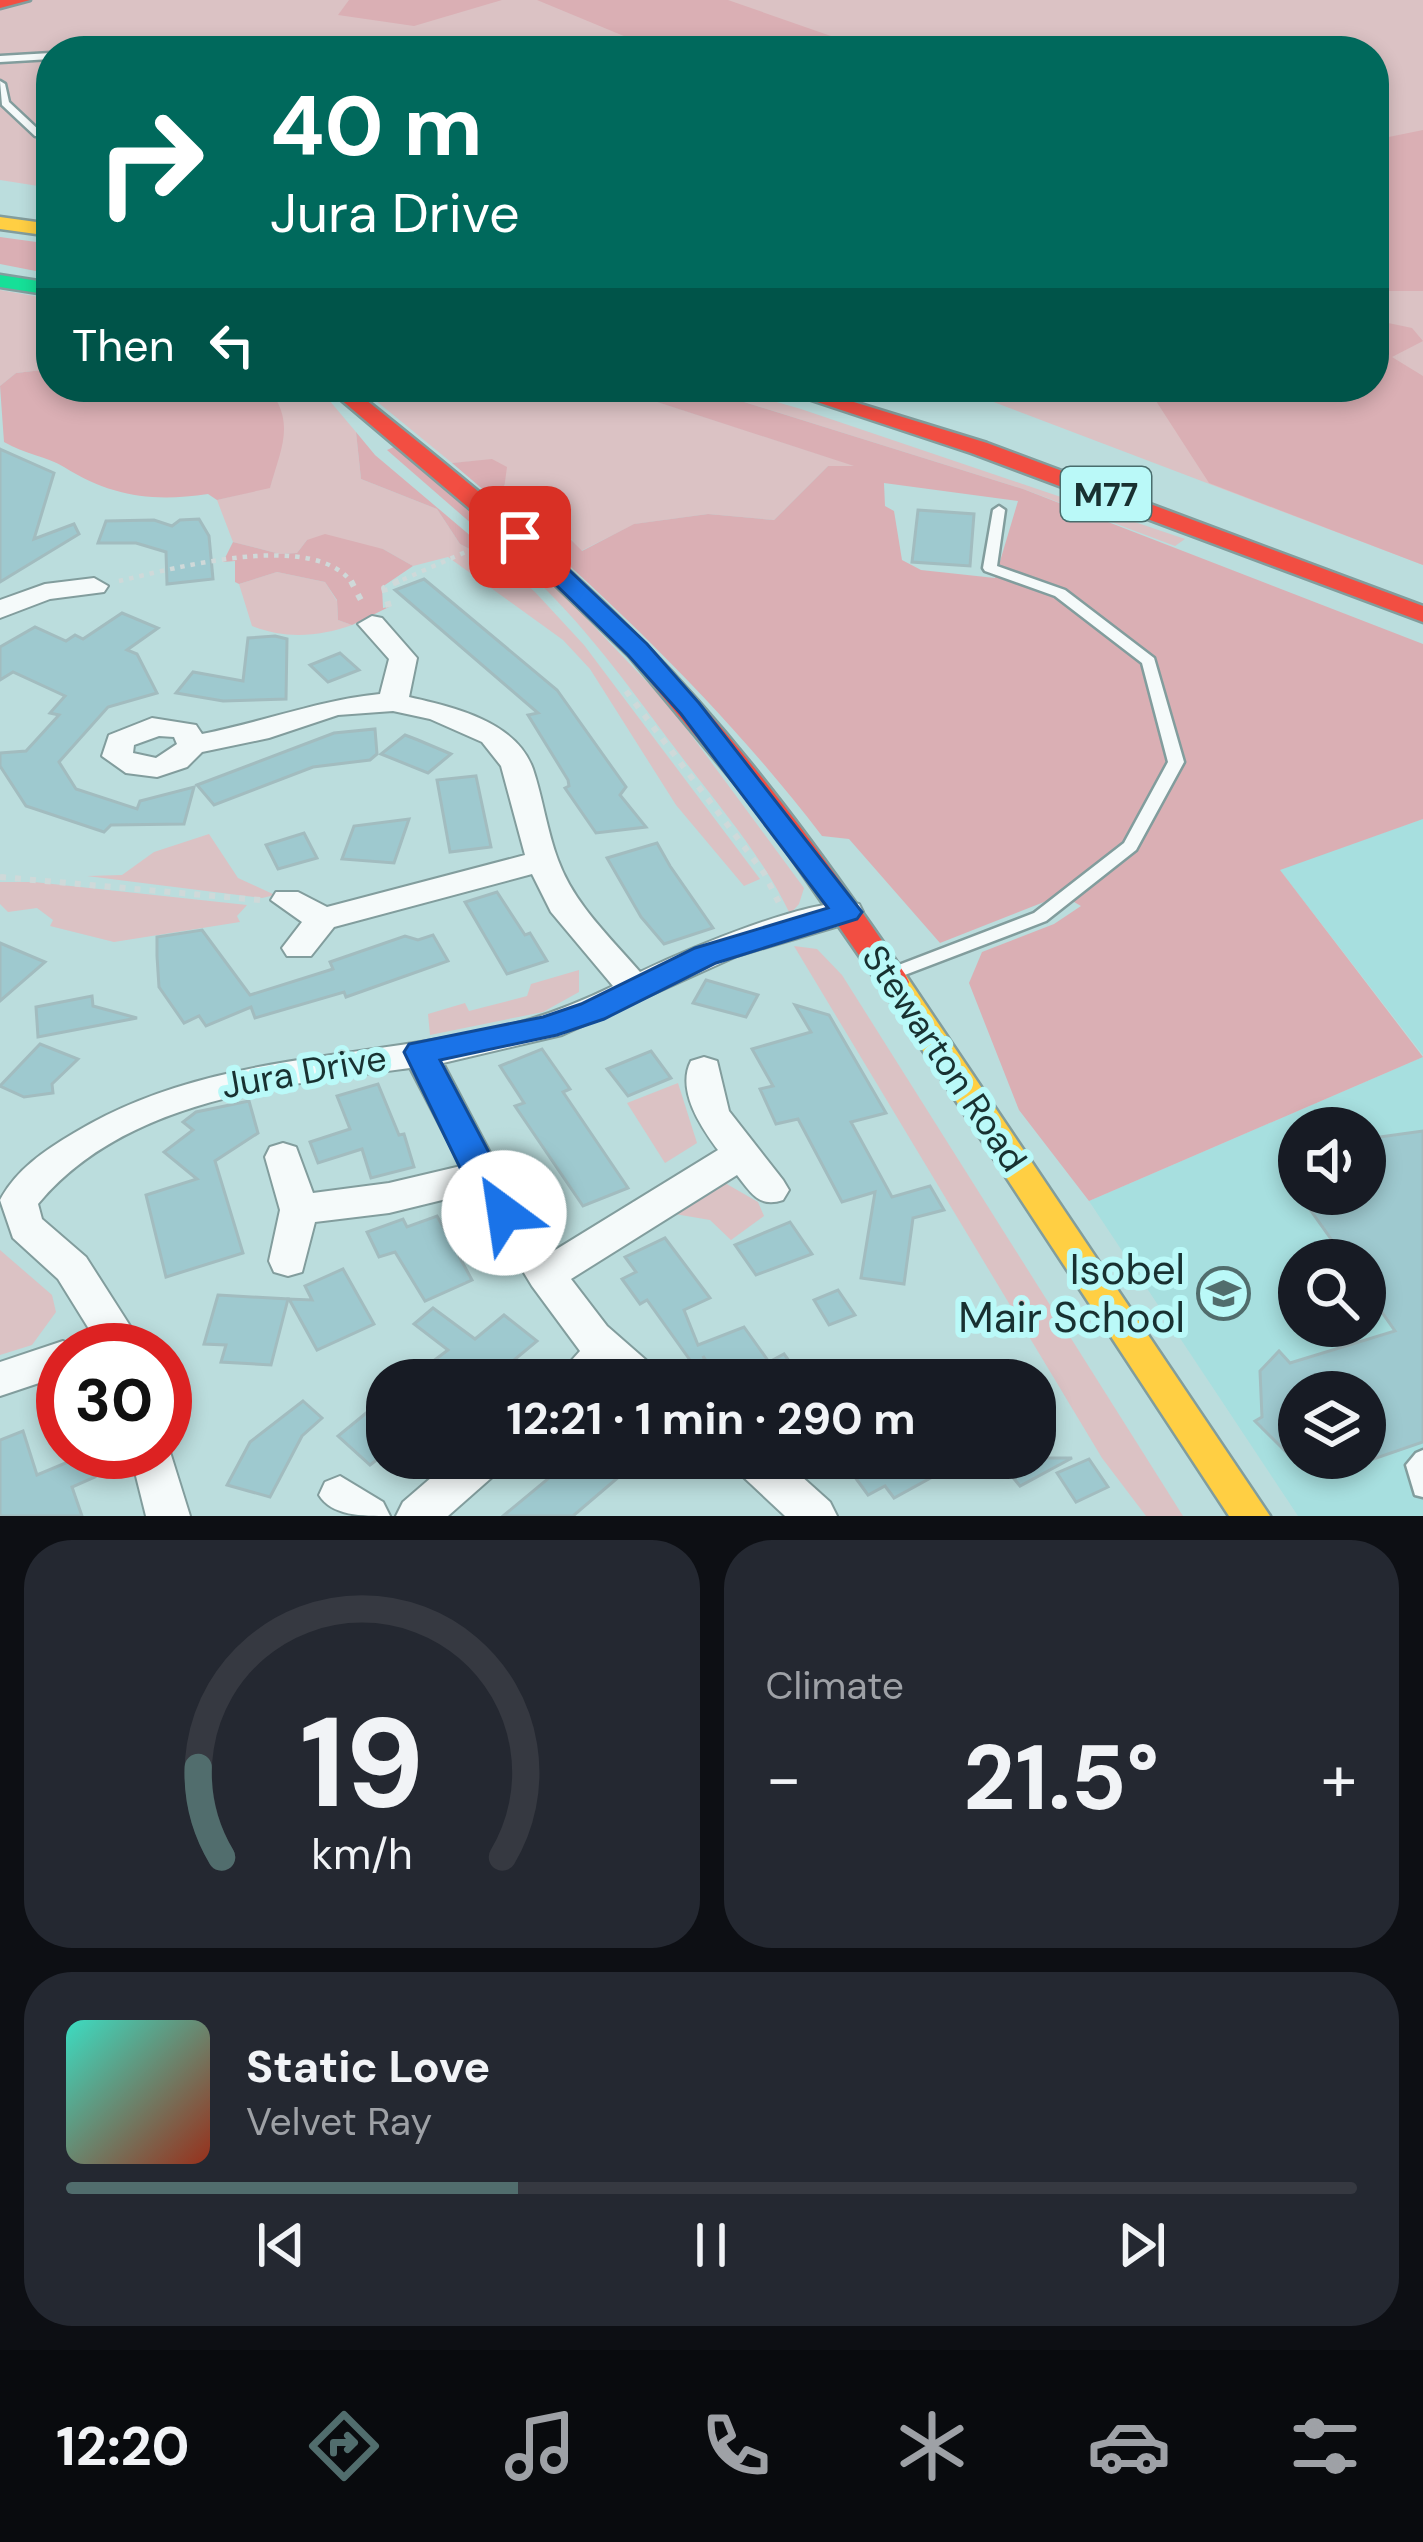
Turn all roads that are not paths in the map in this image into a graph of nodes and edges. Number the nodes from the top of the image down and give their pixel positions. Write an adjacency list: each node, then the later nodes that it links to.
1 (22, 0): 2 (main road)
2 (0, 3)
3 (36, 57): 4 (lane)
4 (0, 59)
5 (0, 84): 6 (lane)
6 (36, 132)
7 (0, 202): 8 (main road)
8 (36, 207)
9 (0, 223): 10 (main road)
10 (36, 228)
11 (0, 280): 12 (main road)
12 (36, 286)
13 (355, 402): 26 (main road, Stewarton Road)
14 (831, 402): 20 (main road, M77)
15 (919, 402): 16 (main road, M77)
16 (1040, 441)
17 (999, 510): 29 (lane)
18 (94, 586): 19 (street)
19 (0, 610)
20 (1423, 615)
21 (387, 622): 22 (street)
22 (393, 702): 23 (street); 24 (street)
23 (192, 745)
24 (542, 861): 27 (street); 30 (street)
25 (287, 901): 27 (street)
26 (847, 912): 29 (main road, Stewarton Road); 30 (street, Jura Drive)
27 (323, 919): 28 (street)
28 (298, 948)
29 (886, 976): 53 (main road, Stewarton Road)
30 (637, 991): 31 (street, Jura Drive)
31 (420, 1052): 35 (street); 37 (street, Jura Drive)
32 (704, 1070): 33 (street)
33 (741, 1154): 36 (street); 40 (street)
34 (283, 1157): 38 (street)
35 (481, 1176): 38 (street); 40 (street)
36 (770, 1190)
37 (9, 1200): 41 (street, Jura Drive)
38 (299, 1210): 39 (street)
39 (288, 1261)
40 (546, 1275): 42 (street)
41 (98, 1323)
42 (585, 1359)
43 (36, 1367): 44 (street)
44 (0, 1378)
45 (1423, 1459): 49 (lane)
46 (158, 1479): 50 (street)
47 (460, 1479): 51 (street)
48 (775, 1479): 52 (street)
49 (1423, 1488)
50 (168, 1516)
51 (418, 1516)
52 (815, 1516)
53 (1251, 1516)

